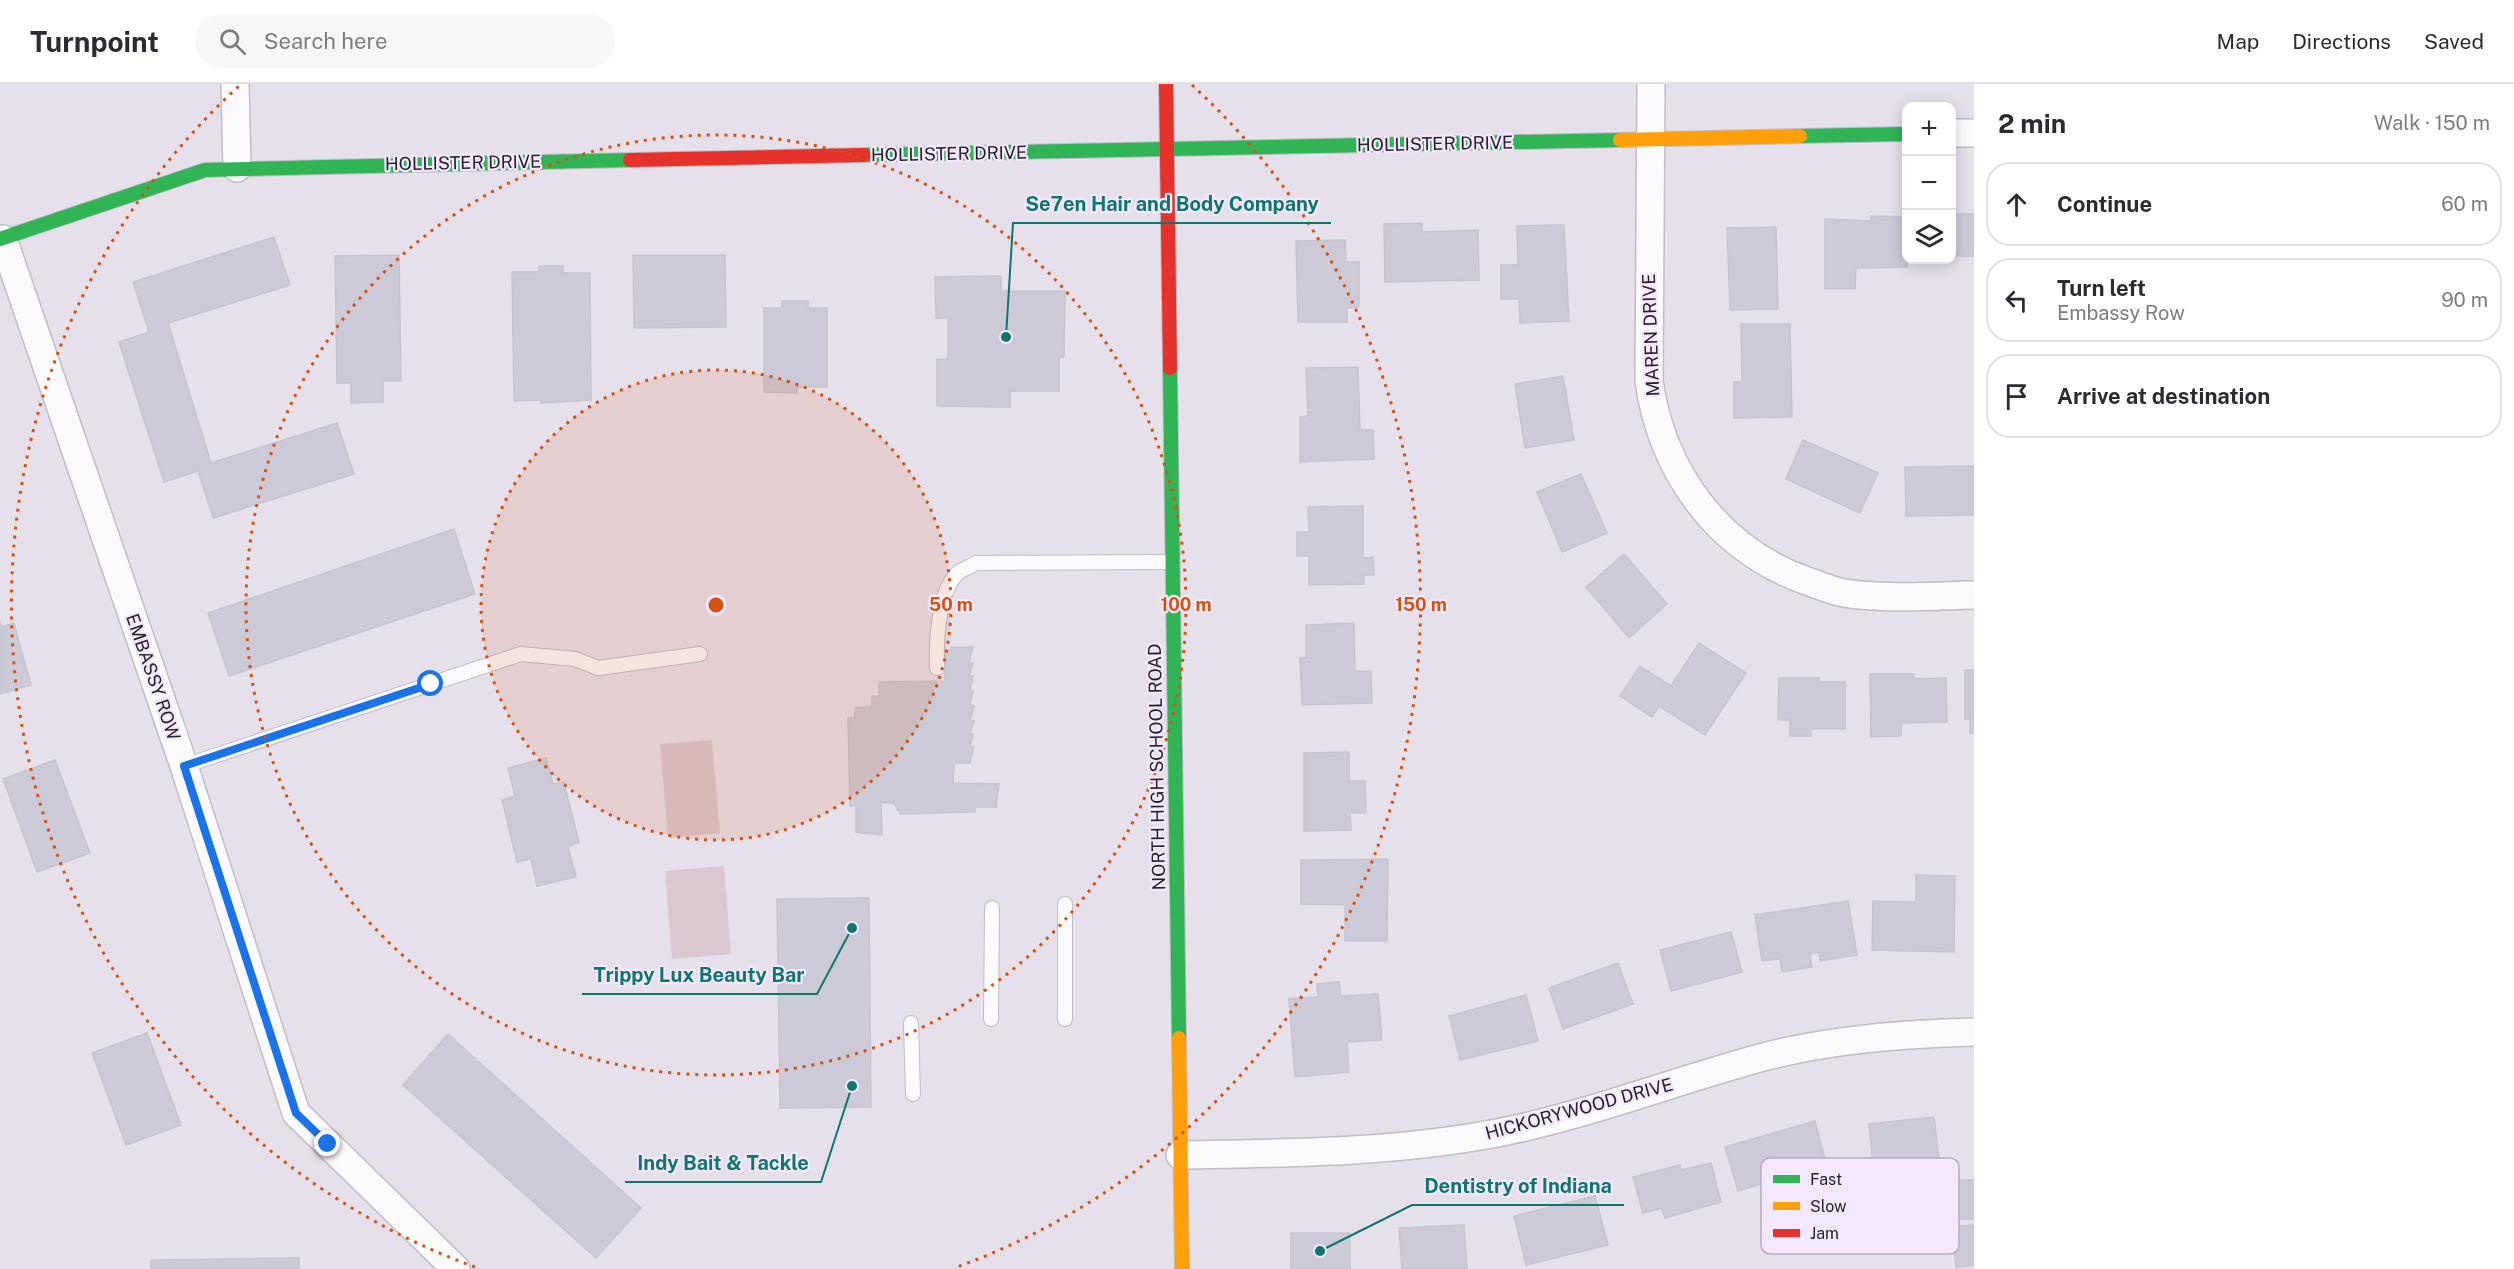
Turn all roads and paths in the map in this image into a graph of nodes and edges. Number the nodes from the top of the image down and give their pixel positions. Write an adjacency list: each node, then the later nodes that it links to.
1 (235, 84): 9 (street)
2 (1166, 84): 8 (street, NORTH HIGH SCHOOL ROAD)
3 (1651, 84): 7 (street, MAREN DRIVE)
4 (1956, 133): 5 (street)
5 (1974, 133)
6 (1902, 134): 7 (street, HOLLISTER DRIVE)
7 (1650, 139): 8 (street, HOLLISTER DRIVE); 12 (street, MAREN DRIVE)
8 (1167, 151): 9 (street, HOLLISTER DRIVE); 11 (street, NORTH HIGH SCHOOL ROAD)
9 (237, 168): 10 (street, HOLLISTER DRIVE)
10 (2, 239): 15 (street, EMBASSY ROW)
11 (1172, 562): 14 (lane); 23 (street, NORTH HIGH SCHOOL ROAD)
12 (1974, 595)
13 (700, 654): 15 (lane)
14 (937, 668)
15 (184, 766): 24 (street, EMBASSY ROW)
16 (1065, 904): 19 (lane)
17 (992, 908): 18 (lane)
18 (991, 1019)
19 (1065, 1019)
20 (911, 1023): 22 (lane)
21 (1974, 1032): 23 (street, HICKORYWOOD DRIVE)
22 (913, 1094)
23 (1180, 1155): 25 (street, NORTH HIGH SCHOOL ROAD)
24 (456, 1269)
25 (1182, 1269)

